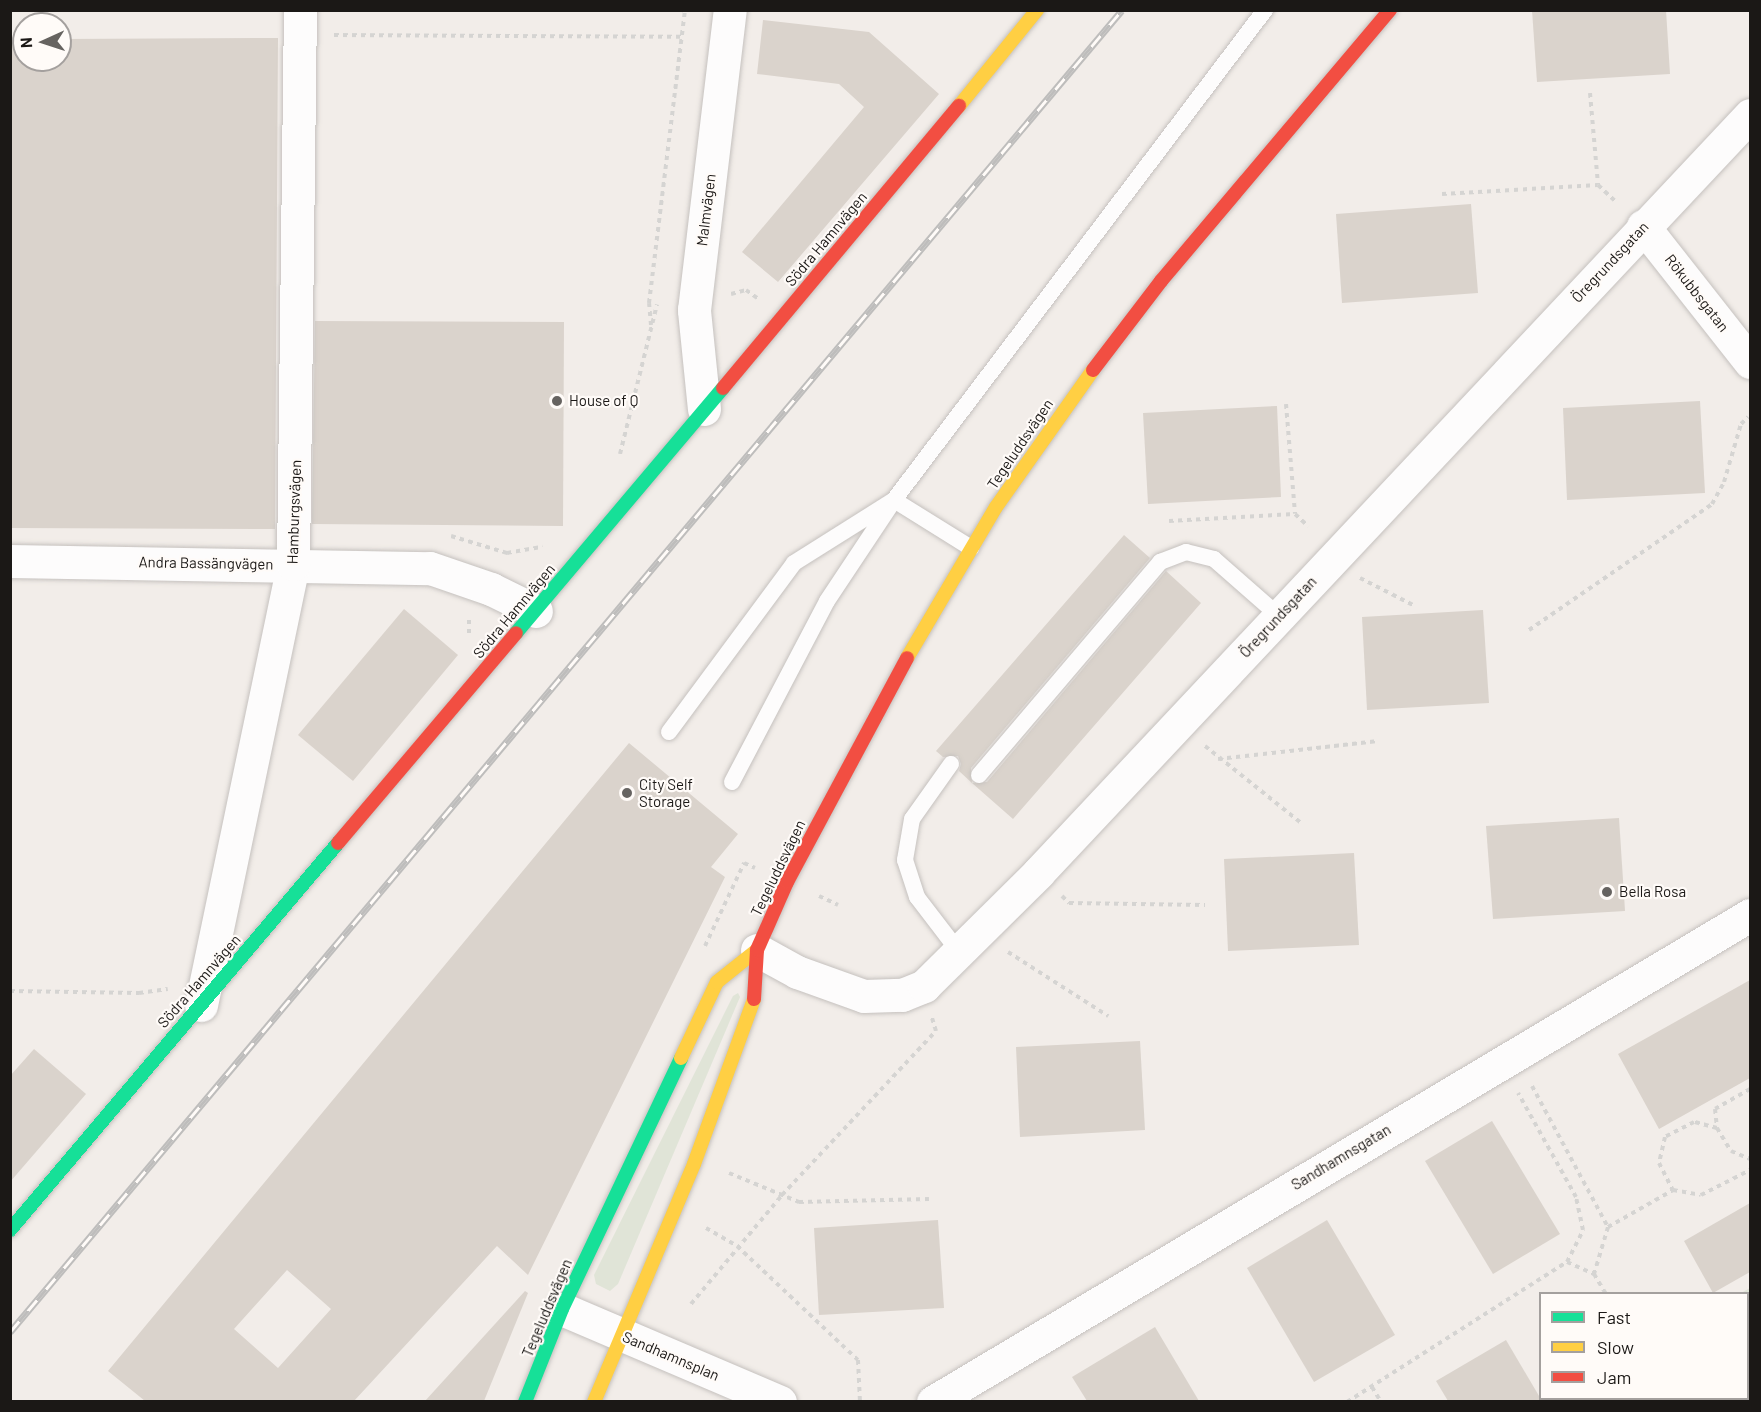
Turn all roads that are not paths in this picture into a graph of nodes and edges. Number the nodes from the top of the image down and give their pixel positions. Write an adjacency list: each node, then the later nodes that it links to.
1 (730, 10): 9 (street, Malmvägen)
2 (1037, 10): 9 (main road, Södra Hamnvägen)
3 (1265, 10): 10 (lane)
4 (1390, 10): 11 (main road, Tegeluddsvägen)
5 (300, 22): 13 (street, Hamburgsvägen)
6 (1750, 115): 7 (street, Öregrundsgatan)
7 (1643, 226): 8 (street, Rökubbsgatan); 15 (street, Öregrundsgatan)
8 (1750, 362)
9 (704, 409): 14 (main road, Södra Hamnvägen)
10 (894, 500): 11 (lane); 16 (lane); 19 (lane)
11 (971, 548): 21 (main road, Tegeluddsvägen)
12 (10, 561): 13 (street, Andra Bassängvägen)
13 (294, 564): 14 (street, Andra Bassängvägen); 23 (street, Hamburgsvägen)
14 (536, 611): 23 (main road, Södra Hamnvägen)
15 (1279, 616): 18 (lane); 22 (street, Öregrundsgatan)
16 (669, 732)
17 (951, 764): 22 (lane)
18 (979, 775)
19 (732, 782)
20 (1750, 915): 30 (street, Sandhamnsgatan)
21 (757, 950): 22 (street, Öregrundsgatan); 25 (main road, Tegeluddsvägen); 26 (main road, Tegeluddsvägen)
22 (960, 953)
23 (201, 1005): 24 (main road, Södra Hamnvägen)
24 (10, 1230)
25 (562, 1309): 26 (street, Sandhamnsplan); 27 (main road, Tegeluddsvägen)
26 (622, 1335): 28 (main road, Tegeluddsvägen); 29 (street, Sandhamnsplan)
27 (525, 1401)
28 (594, 1401)
29 (780, 1401)
30 (933, 1401)

